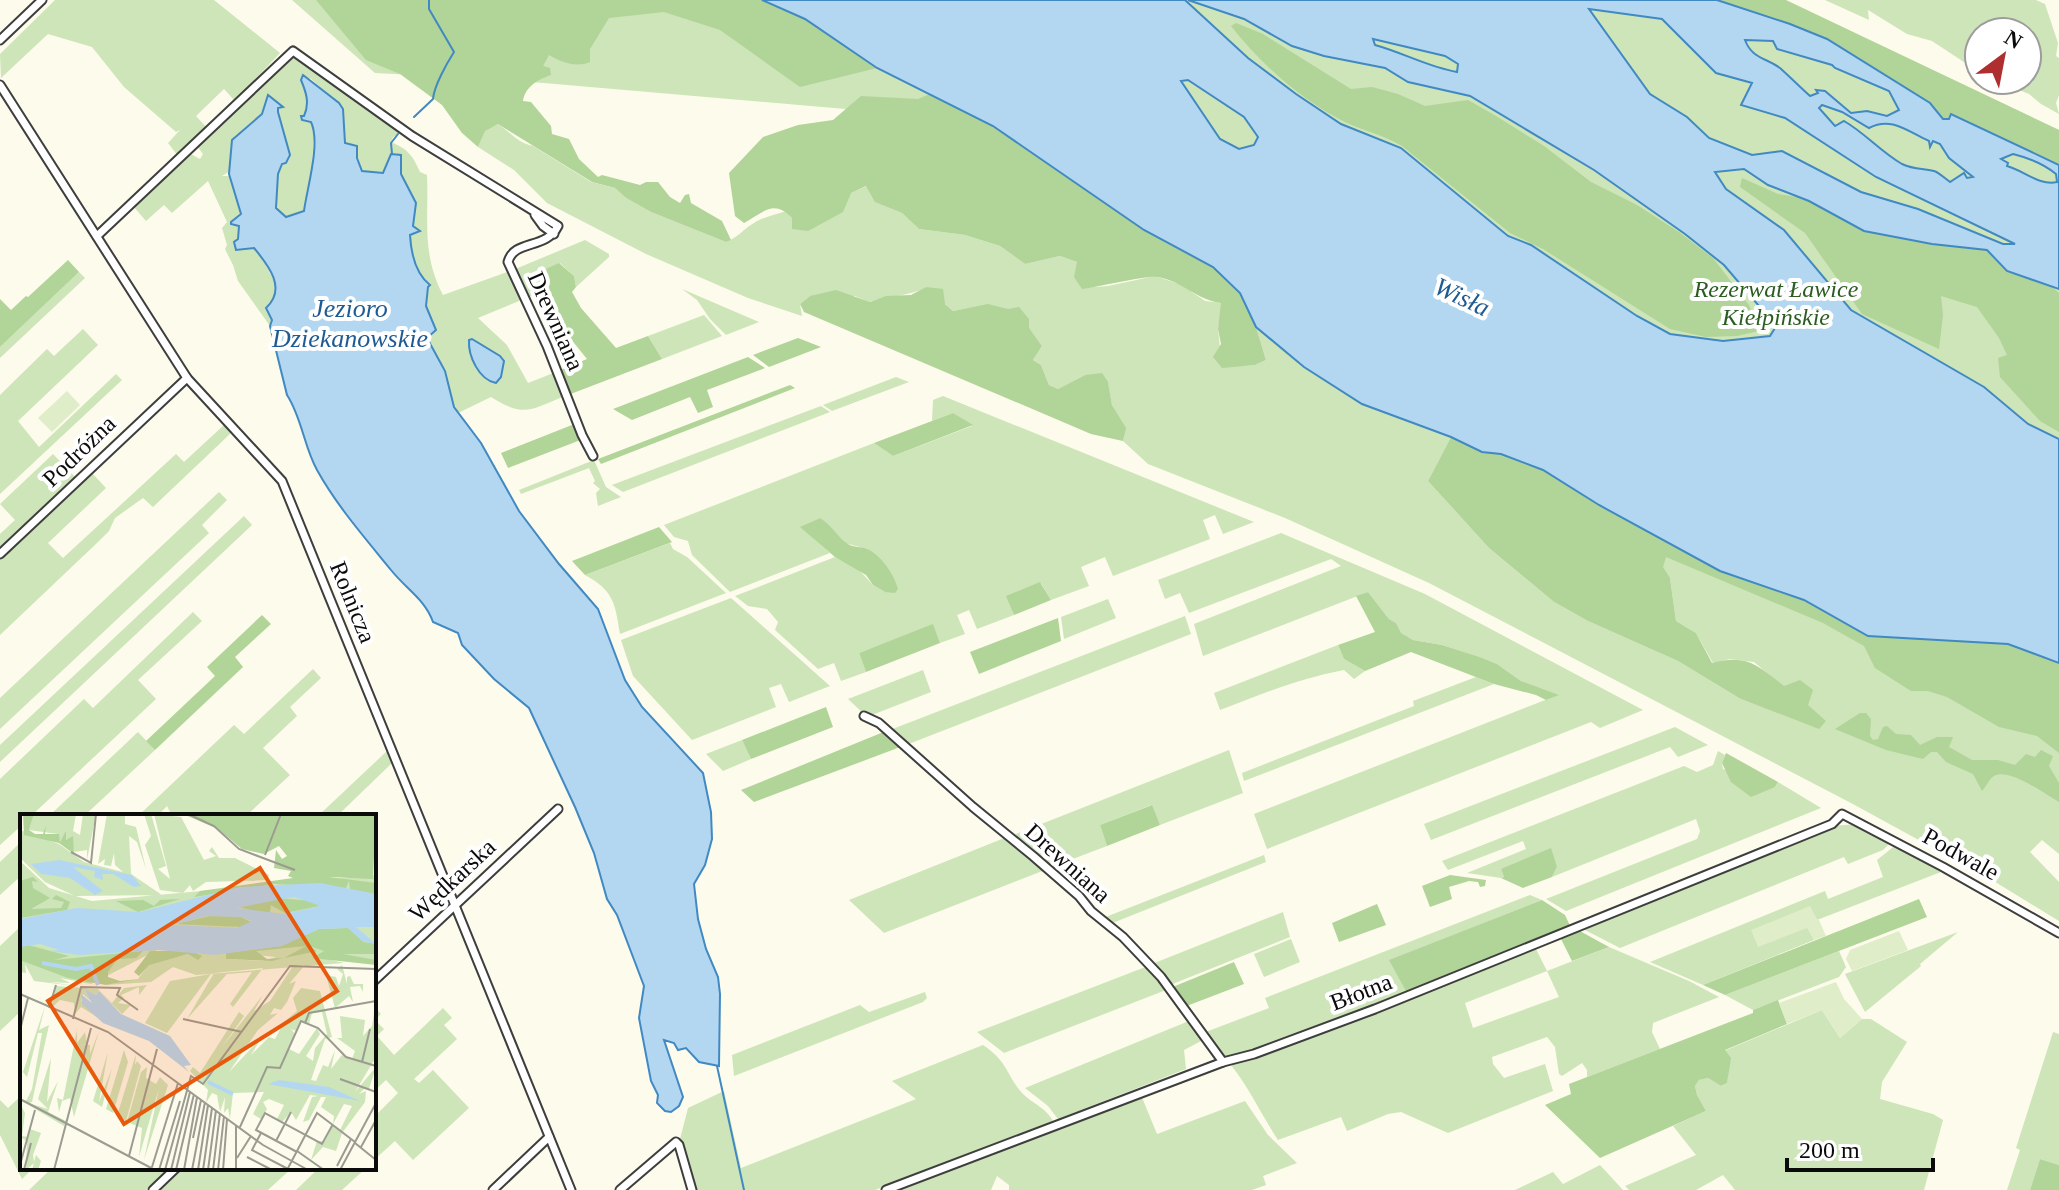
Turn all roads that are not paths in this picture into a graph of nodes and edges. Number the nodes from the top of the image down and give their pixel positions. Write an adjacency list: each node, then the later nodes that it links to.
1 (42, 0): 2 (street)
2 (0, 40)
3 (0, 85): 4 (street, Rolnicza)
4 (97, 236): 5 (street, Rolnicza); 6 (street, Drewniana)
5 (187, 378): 7 (street, Podróżna); 11 (street, Rolnicza)
6 (593, 456)
7 (0, 554)
8 (864, 716): 14 (street, Drewniana)
9 (558, 809): 11 (street, Wędkarska)
10 (1842, 814): 12 (street, Podwale); 14 (street, Błotna)
11 (454, 905): 13 (street, Wędkarska); 15 (street, Rolnicza)
12 (2059, 933)
13 (376, 979)
14 (1223, 1062): 22 (street, Błotna)
15 (549, 1137): 18 (street); 19 (street, Rolnicza)
16 (174, 1170): 17 (street)
17 (153, 1190)
18 (493, 1190)
19 (571, 1190)
20 (620, 1190): 21 (street)
21 (692, 1190)
22 (886, 1190)

